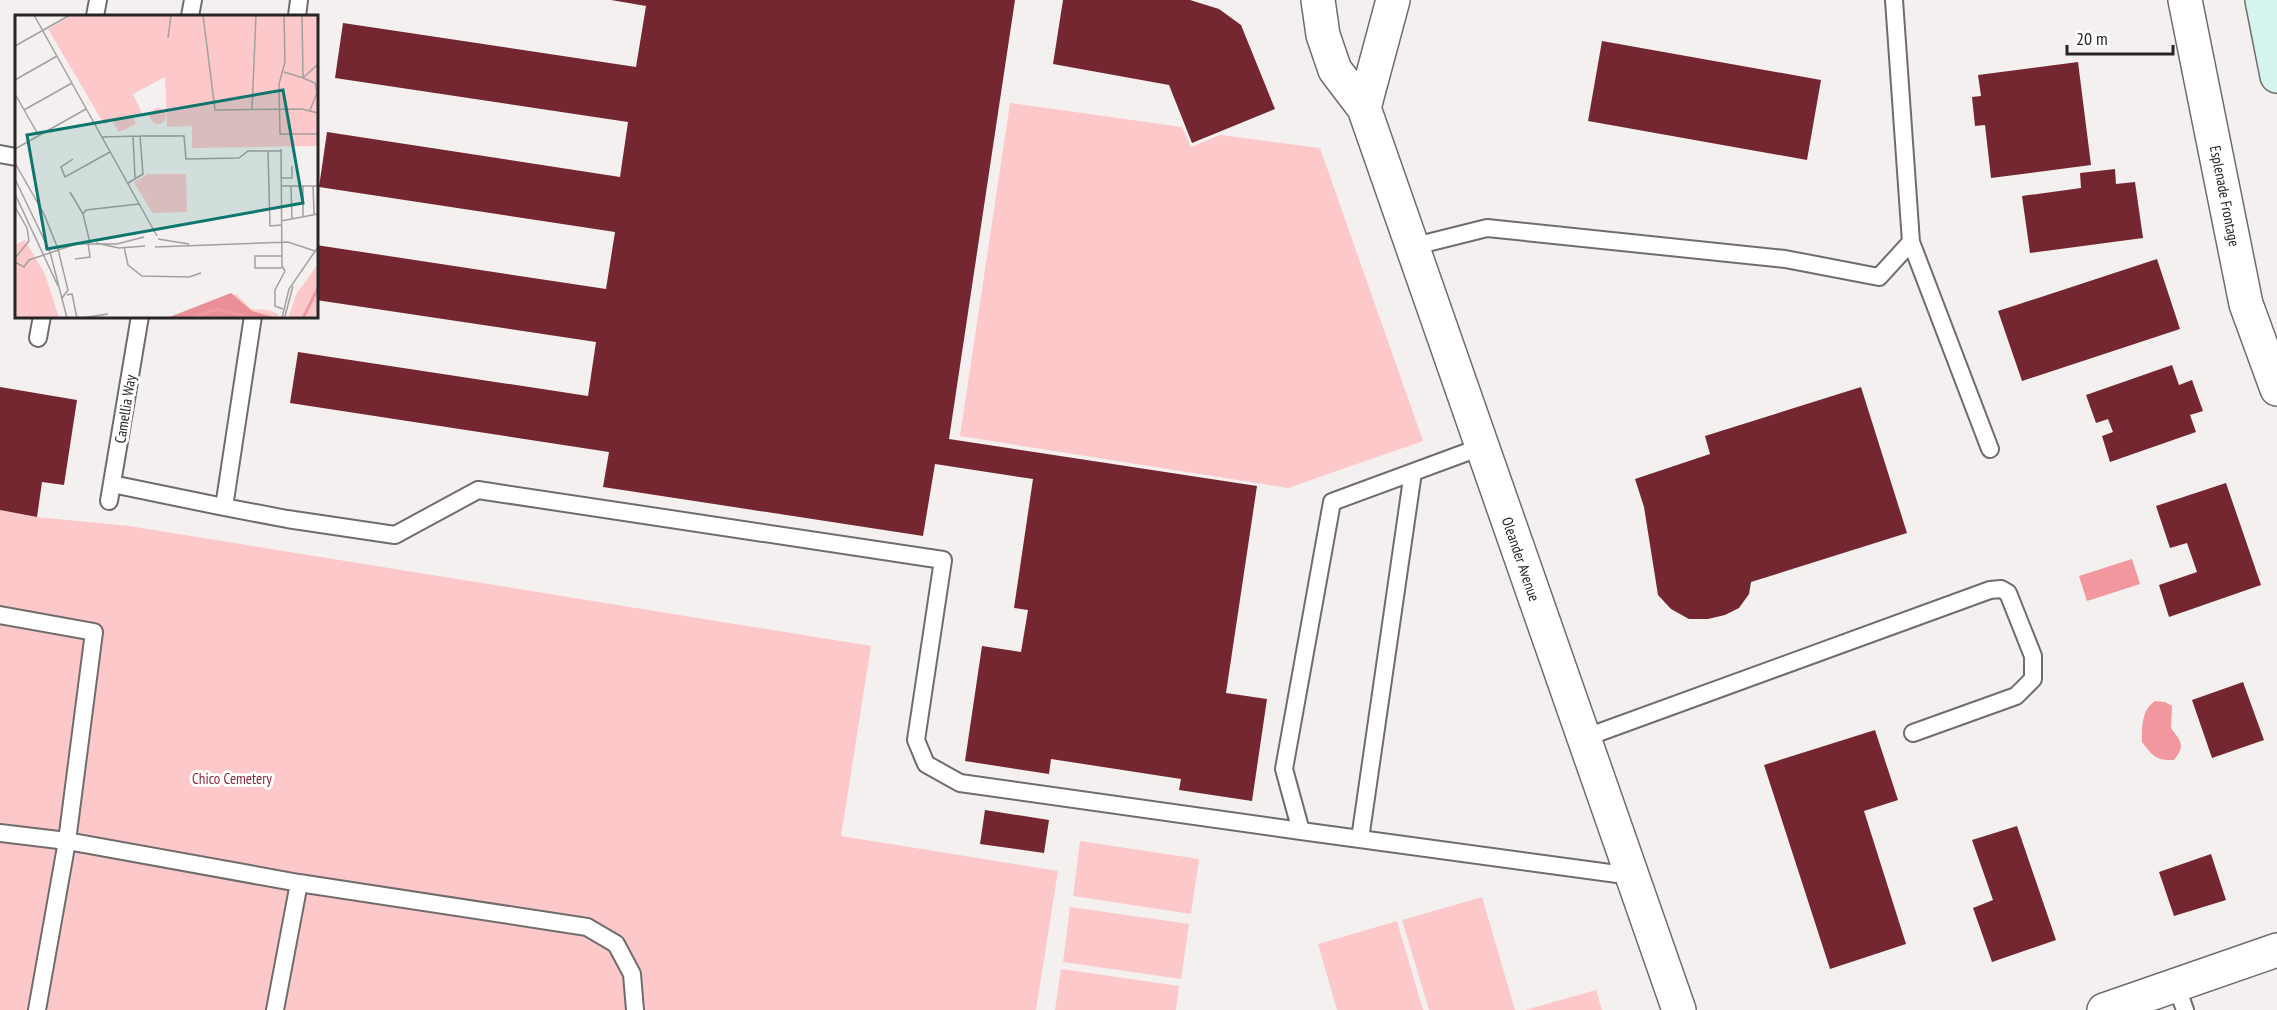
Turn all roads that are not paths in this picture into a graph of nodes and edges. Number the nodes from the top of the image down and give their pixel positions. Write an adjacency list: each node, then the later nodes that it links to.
1 (98, 0): 9 (lane)
2 (193, 0): 10 (lane)
3 (299, 0): 11 (lane)
4 (1318, 0): 13 (street, Oleander Avenue)
5 (1393, 0): 13 (street)
6 (1894, 0): 16 (lane)
7 (2185, 0): 22 (street, Esplenade Frontage)
8 (2262, 0): 12 (main road)
9 (95, 15)
10 (190, 15)
11 (297, 15)
12 (2277, 76)
13 (1364, 108): 17 (street, Oleander Avenue)
14 (0, 154): 15 (lane)
15 (15, 157)
16 (1911, 242): 17 (lane); 24 (lane)
17 (1411, 247): 23 (street, Oleander Avenue)
18 (42, 318): 21 (lane)
19 (140, 318): 26 (lane, Camellia Way)
20 (253, 318): 28 (lane)
21 (38, 338)
22 (2277, 389)
23 (1481, 447): 25 (lane); 31 (street, Oleander Avenue)
24 (1990, 449)
25 (1413, 472): 32 (lane); 34 (lane)
26 (112, 484): 27 (lane, Camellia Way); 28 (lane)
27 (109, 501)
28 (224, 507): 32 (lane)
29 (0, 615): 35 (lane)
30 (1913, 733): 31 (lane)
31 (1584, 738): 36 (street, Oleander Avenue)
32 (1301, 831): 34 (lane)
33 (0, 833): 35 (lane)
34 (1360, 839): 36 (lane)
35 (67, 841): 37 (lane); 40 (lane)
36 (1632, 876): 43 (street, Oleander Avenue)
37 (299, 883): 41 (lane); 42 (lane)
38 (2277, 950): 39 (street)
39 (2180, 997): 44 (street)
40 (37, 1010)
41 (275, 1010)
42 (635, 1010)
43 (1679, 1010)
44 (2103, 1010)

